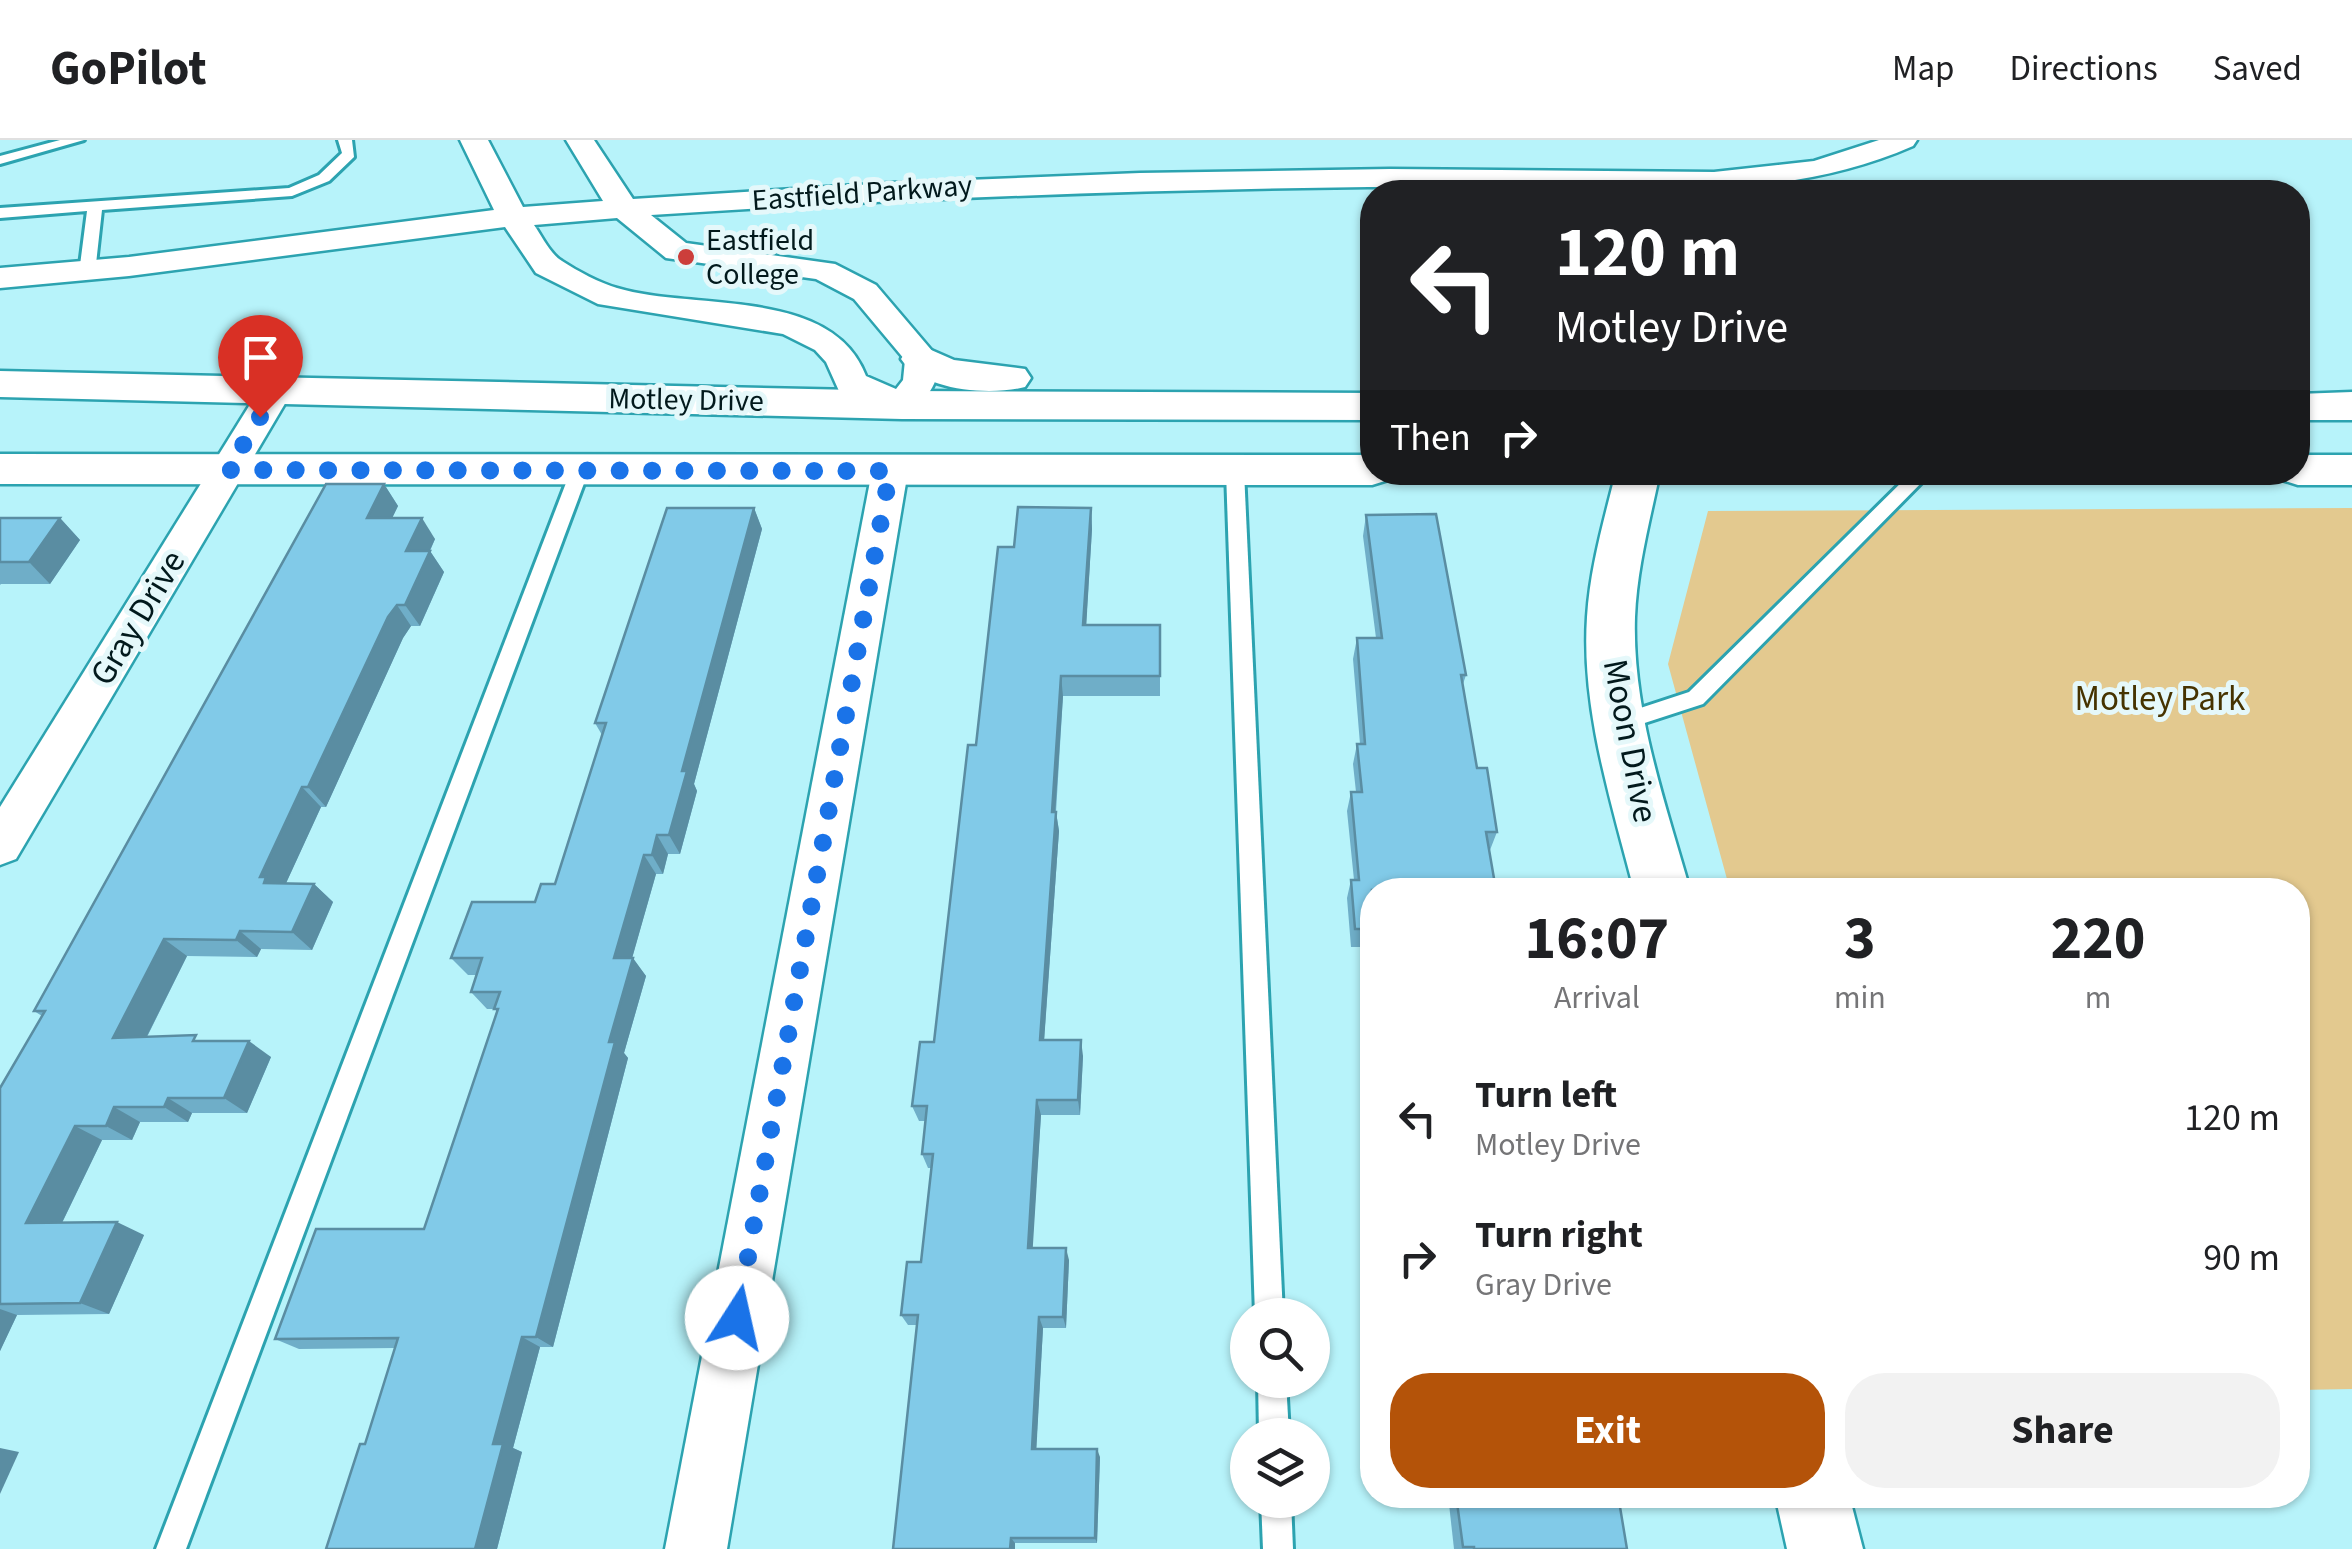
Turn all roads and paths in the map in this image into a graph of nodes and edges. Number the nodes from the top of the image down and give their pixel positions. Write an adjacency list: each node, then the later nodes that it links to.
1 (77, 140): 6 (lane)
2 (345, 140): 7 (lane)
3 (474, 140): 10 (street)
4 (580, 140): 8 (street)
5 (1903, 140): 8 (street, Eastfield Parkway)
6 (0, 160)
7 (95, 208): 9 (lane); 11 (lane)
8 (626, 210): 10 (street, Eastfield Parkway); 13 (street)
9 (0, 214)
10 (513, 217): 11 (street, Eastfield Parkway); 17 (street)
11 (87, 273): 12 (street, Eastfield Parkway)
12 (0, 278)
13 (922, 359): 14 (main road); 17 (street)
14 (1360, 376)
15 (0, 384): 16 (main road, Motley Drive)
16 (276, 390): 17 (main road, Motley Drive); 22 (street, Gray Drive)
17 (902, 405): 20 (main road, Motley Drive); 27 (main road)
18 (2310, 406): 19 (main road)
19 (2352, 406)
20 (1360, 407)
21 (0, 470): 22 (main road, Motley Drive)
22 (228, 470): 23 (main road, Motley Drive); 32 (street, Gray Drive)
23 (580, 470): 27 (main road, Motley Drive); 37 (lane)
24 (1360, 470): 28 (main road, Motley Drive)
25 (2310, 470): 26 (main road)
26 (2352, 470)
27 (890, 471): 28 (main road, Motley Drive); 38 (street)
28 (1235, 471): 34 (lane)
29 (1635, 485): 31 (main road, Moon Drive)
30 (1910, 485): 31 (lane)
31 (1620, 723): 33 (main road, Moon Drive)
32 (0, 846)
33 (1659, 878)
34 (1268, 1298)
35 (1815, 1508): 40 (main road)
36 (1277, 1518): 39 (lane)
37 (171, 1549)
38 (696, 1549)
39 (1278, 1549)
40 (1825, 1549)

